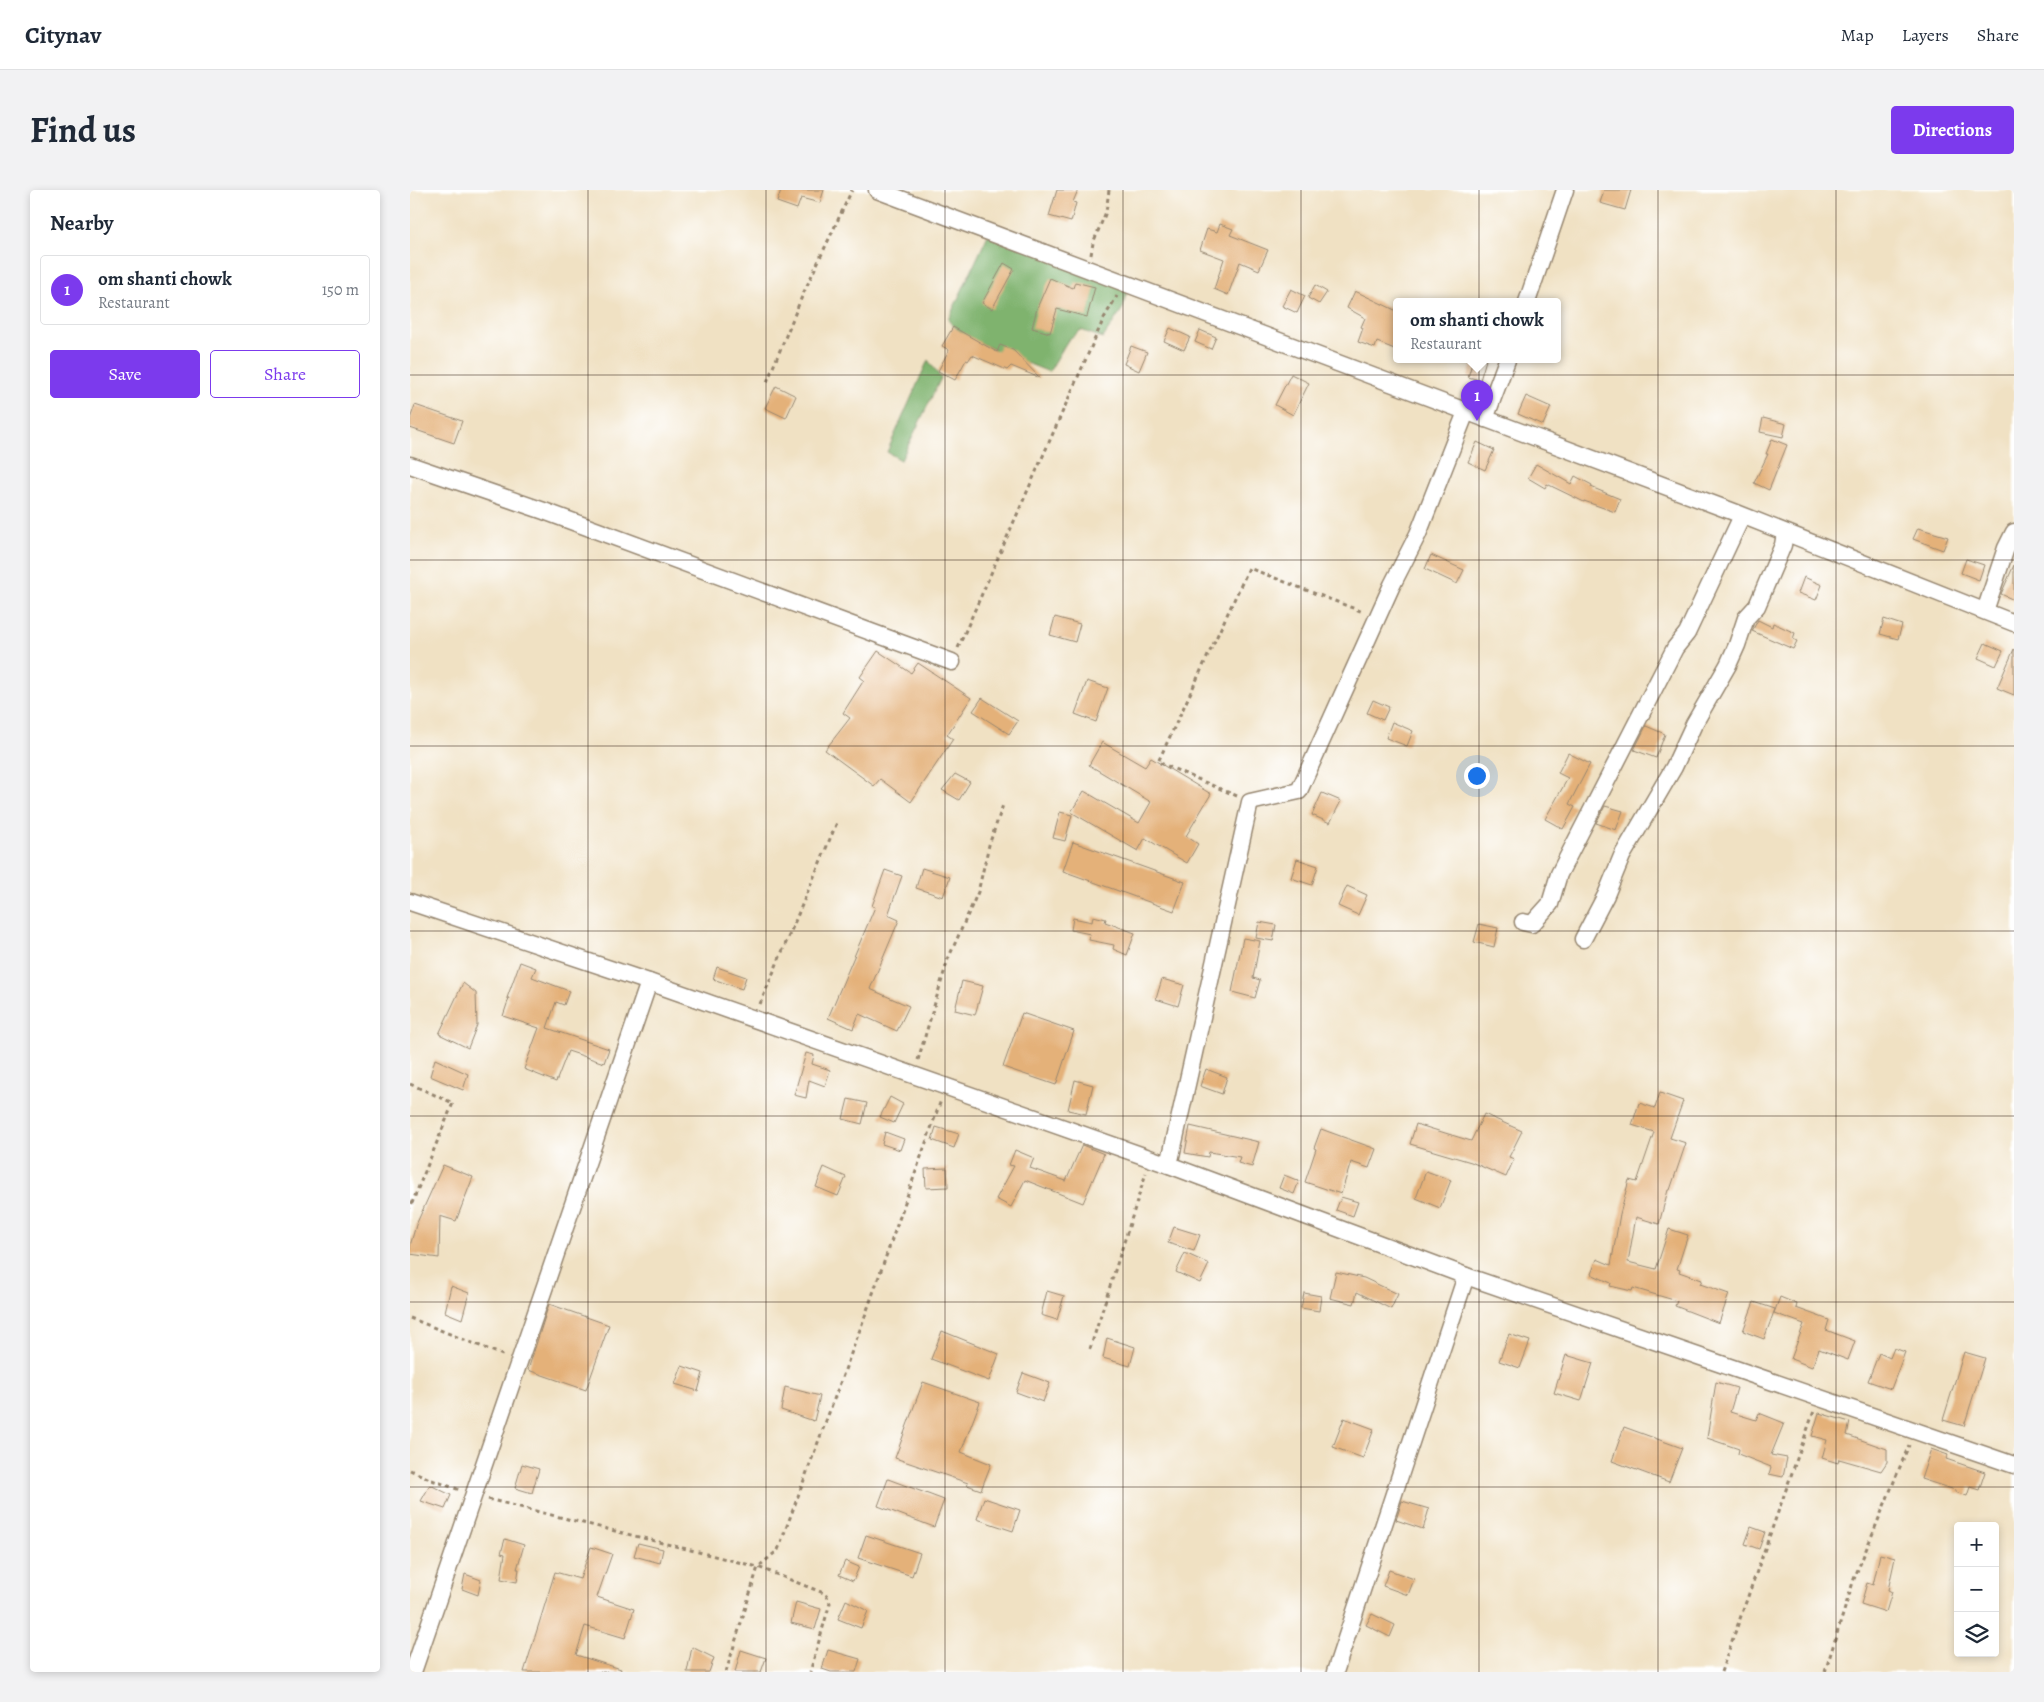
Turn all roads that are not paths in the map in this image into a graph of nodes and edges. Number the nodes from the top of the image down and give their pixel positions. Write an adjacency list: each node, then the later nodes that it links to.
1 (877, 190): 5 (street)
2 (1566, 190): 3 (street)
3 (1528, 298)
4 (1506, 363): 6 (street)
5 (1466, 412): 6 (street); 18 (street)
6 (1485, 419): 8 (street)
7 (410, 465): 13 (street)
8 (1742, 516): 10 (street); 15 (street)
9 (2014, 532): 11 (street)
10 (1786, 533): 11 (street); 16 (street)
11 (1985, 611): 12 (street)
12 (2014, 623)
13 (952, 662)
14 (410, 902): 17 (street)
15 (1523, 922)
16 (1583, 939)
17 (649, 982): 18 (street); 21 (street)
18 (1168, 1164): 19 (street)
19 (1466, 1276): 20 (street); 22 (street)
20 (2014, 1465)
21 (413, 1672)
22 (1335, 1672)

